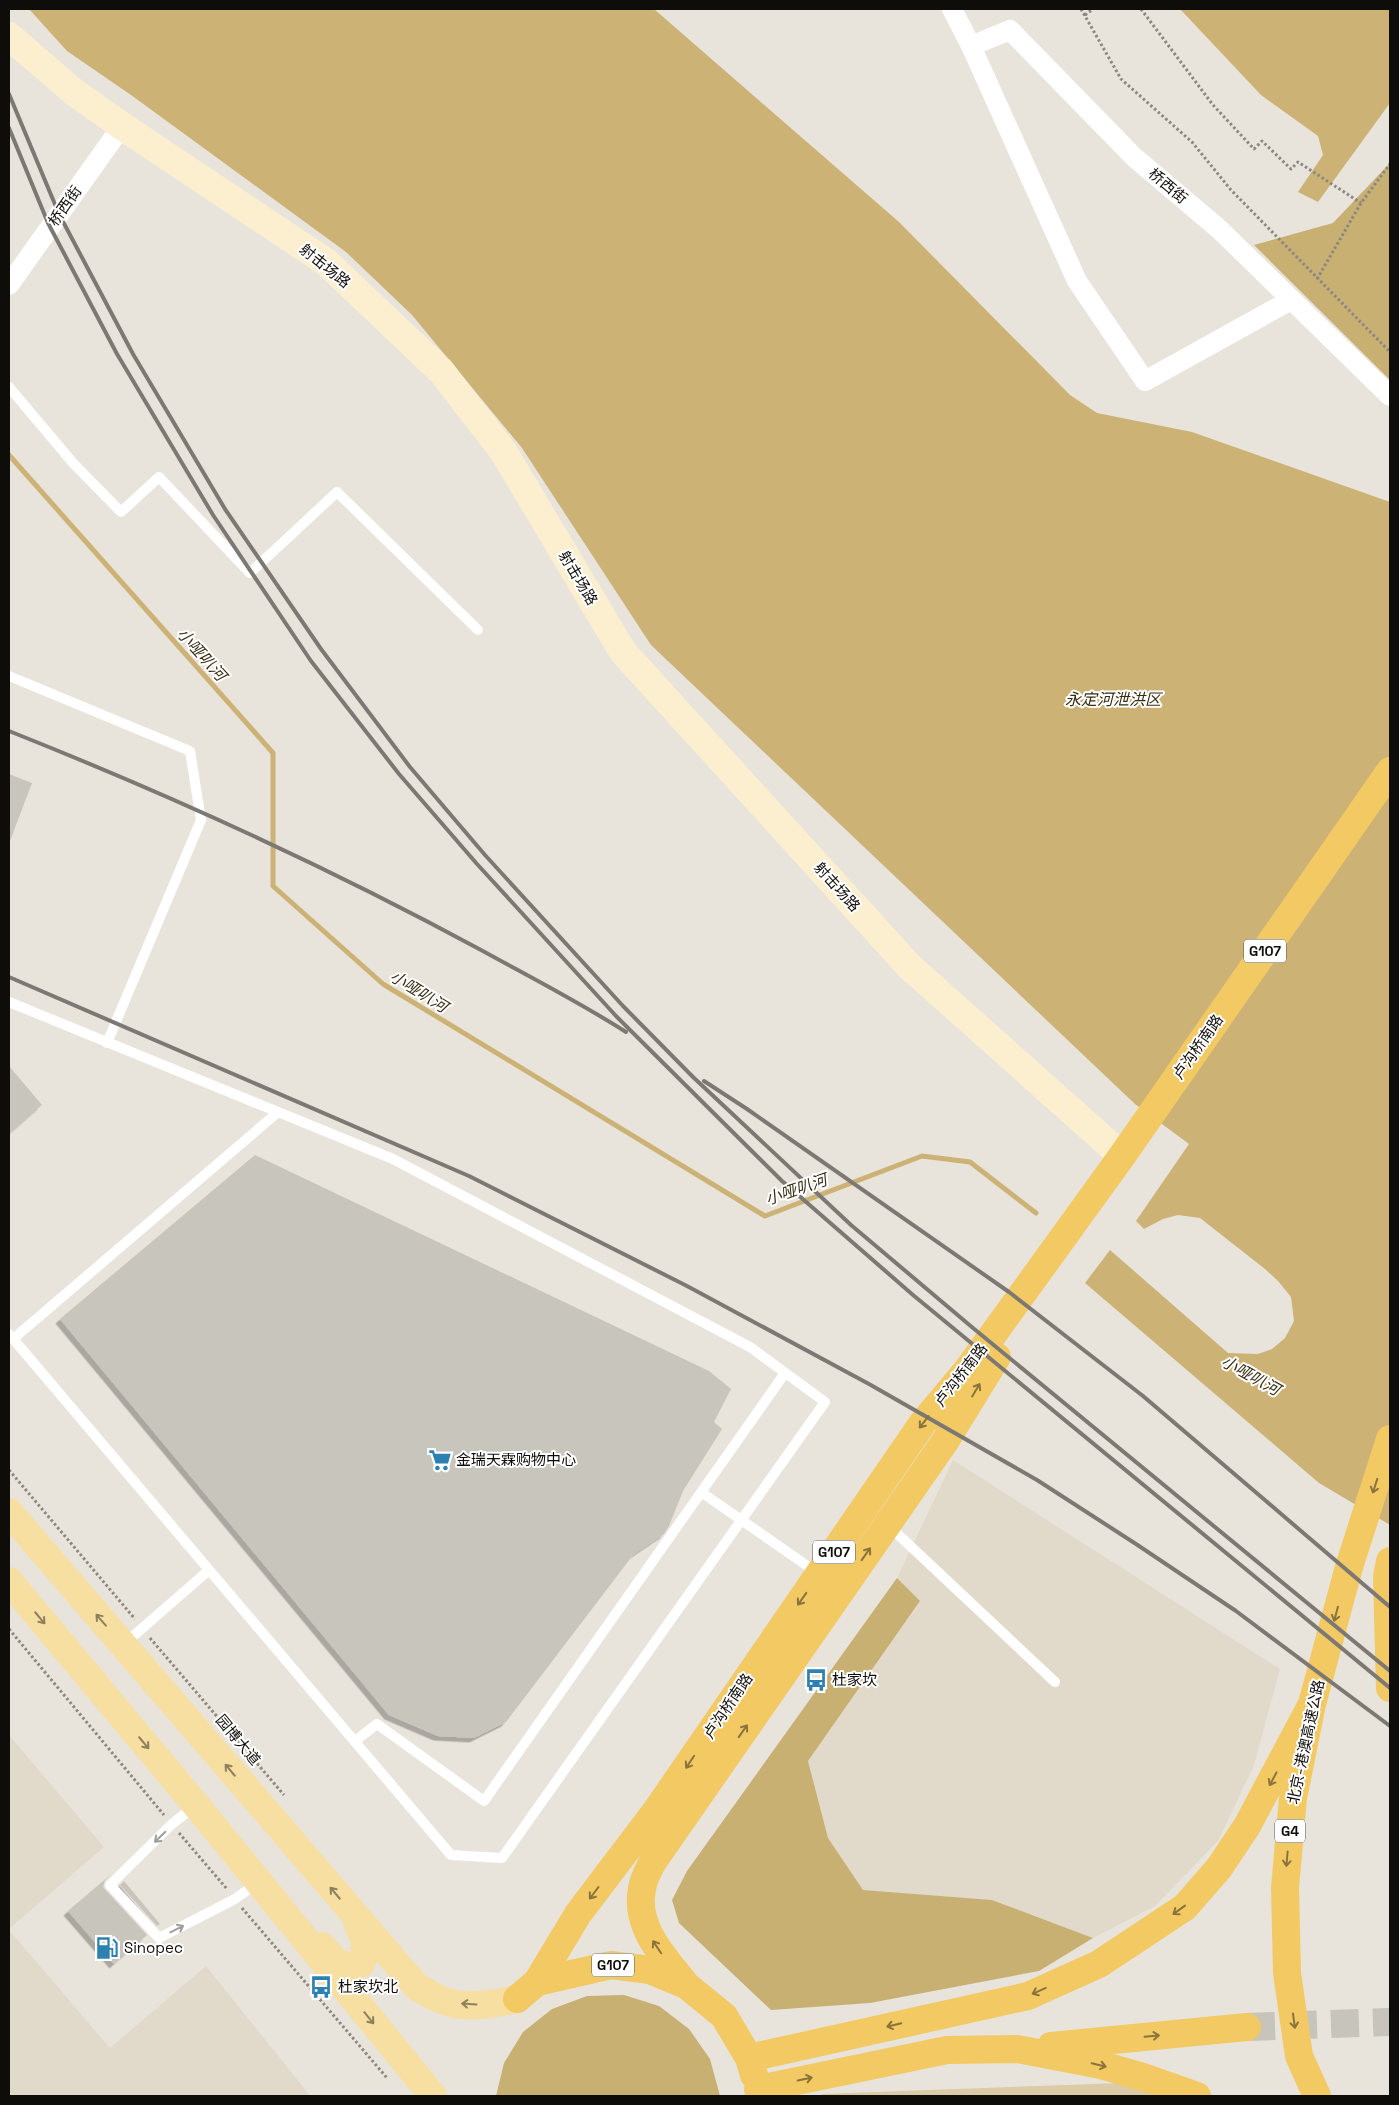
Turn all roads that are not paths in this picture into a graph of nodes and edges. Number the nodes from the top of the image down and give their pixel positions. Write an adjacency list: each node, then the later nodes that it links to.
1 (952, 9): 3 (street)
2 (9, 36): 4 (street, 射击场路)
3 (971, 46): 6 (street, 桥西街); 6 (street)
4 (122, 126): 5 (street, 桥西街); 17 (street, 射击场路)
5 (9, 285)
6 (1291, 300): 8 (street, 桥西街)
7 (9, 387): 9 (lane)
8 (1390, 396)
9 (478, 630)
10 (9, 676): 14 (lane)
11 (1390, 771): 16 (highway, 卢沟桥南路 / G107)
12 (1390, 791): 16 (highway, 卢沟桥南路 / G107)
13 (9, 1002): 14 (lane)
14 (107, 1043): 15 (lane)
15 (277, 1113): 18 (lane); 19 (lane)
16 (1144, 1133): 17 (highway, 卢沟桥南路 / G107); 24 (highway, 卢沟桥南路 / G107, one-way to 16)
17 (1122, 1156): 27 (highway, 卢沟桥南路 / G107, one-way to 27)
18 (11, 1337): 26 (lane)
19 (785, 1373): 21 (lane); 23 (lane)
20 (1390, 1439): 32 (highway, 北京-港澳高速公路 / G4, one-way to 32)
21 (701, 1492): 23 (lane); 33 (lane)
22 (9, 1512): 29 (main road, 园博大道, one-way to 22)
23 (742, 1519): 27 (lane); 33 (lane)
24 (888, 1524): 30 (lane); 38 (highway, 卢沟桥南路 / G107, one-way to 24)
25 (1388, 1569): 31 (highway)
26 (209, 1570): 29 (lane); 33 (lane)
27 (819, 1574): 39 (highway, 卢沟桥南路 / G107, one-way to 39)
28 (9, 1580): 34 (main road, one-way to 34)
29 (133, 1636): 37 (main road, 园博大道, one-way to 29)
30 (1054, 1682)
31 (1390, 1688)
32 (1312, 1704): 42 (highway, one-way to 42); 46 (highway, 北京-港澳高速公路 / G4, one-way to 46)
33 (355, 1741)
34 (196, 1805): 35 (main road); 35 (lane, one-way to 35)
35 (258, 1882): 36 (main road)
36 (283, 1913): 37 (main road); 44 (main road, one-way to 44)
37 (355, 1916): 39 (main road, 园博大道, one-way to 37)
38 (686, 1985): 39 (highway, G107); 42 (highway, G107)
39 (527, 1990)
40 (1247, 2028): 41 (highway, one-way to 40)
41 (1017, 2049): 43 (highway, one-way to 41); 45 (highway, one-way to 45)
42 (749, 2058): 43 (highway, G107)
43 (758, 2093)
44 (433, 2096)
45 (1197, 2096)
46 (1317, 2096)

